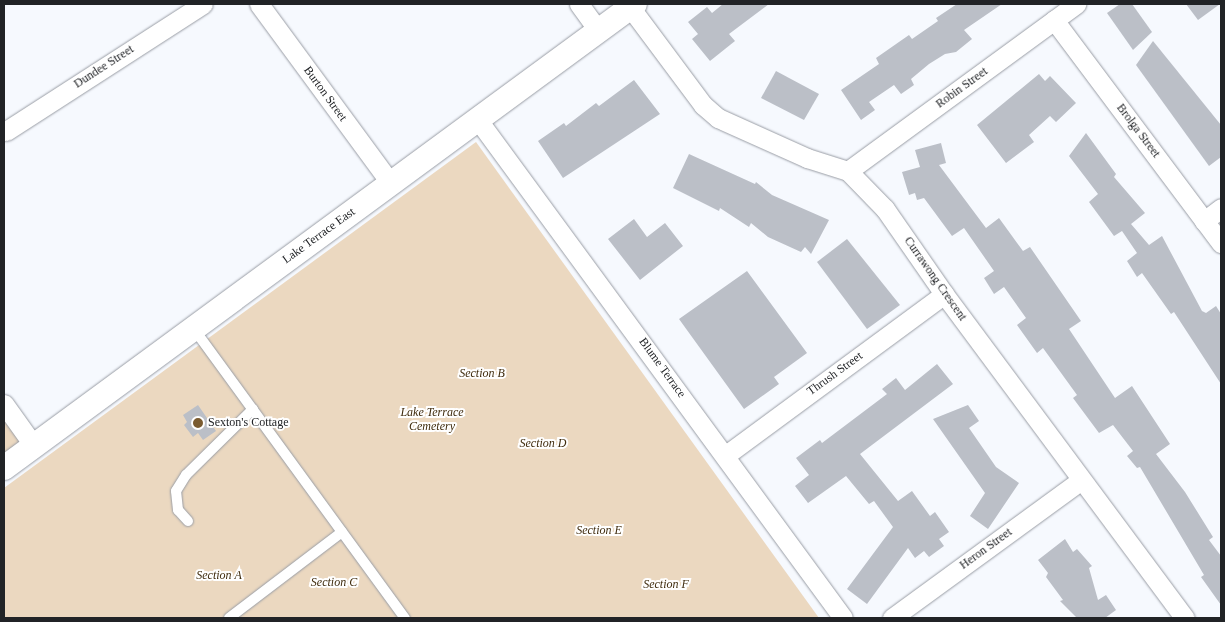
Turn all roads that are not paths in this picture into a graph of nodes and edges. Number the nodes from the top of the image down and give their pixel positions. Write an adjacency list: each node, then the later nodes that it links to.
1 (203, 4): 9 (street, Dundee Street)
2 (259, 4): 11 (street, Burton Street)
3 (580, 4): 7 (street)
4 (1076, 4): 6 (street, Robin Street)
5 (633, 5): 7 (street, Lake Terrace East); 10 (street, Currawong Crescent)
6 (1054, 20): 10 (street, Robin Street); 13 (street, Brolga Street)
7 (598, 30): 8 (street, Lake Terrace East)
8 (478, 120): 11 (street, Lake Terrace East); 20 (street, Blume Terrace)
9 (6, 131)
10 (848, 171): 15 (street, Currawong Crescent)
11 (391, 184): 16 (street, Lake Terrace East)
12 (1221, 208): 13 (street)
13 (1204, 221): 14 (street, Brolga Street)
14 (1221, 243)
15 (944, 294): 20 (street, Thrush Street); 22 (street, Currawong Crescent)
16 (194, 329): 18 (lane); 19 (street, Lake Terrace East)
17 (4, 404): 19 (street)
18 (253, 409): 23 (lane); 24 (lane)
19 (34, 446): 21 (street, Lake Terrace East)
20 (726, 455): 27 (street, Blume Terrace)
21 (4, 468)
22 (1081, 480): 28 (street, Heron Street); 29 (street, Currawong Crescent)
23 (188, 521)
24 (342, 532): 25 (lane); 26 (lane)
25 (403, 617)
26 (229, 618)
27 (844, 618)
28 (892, 618)
29 (1185, 618)

